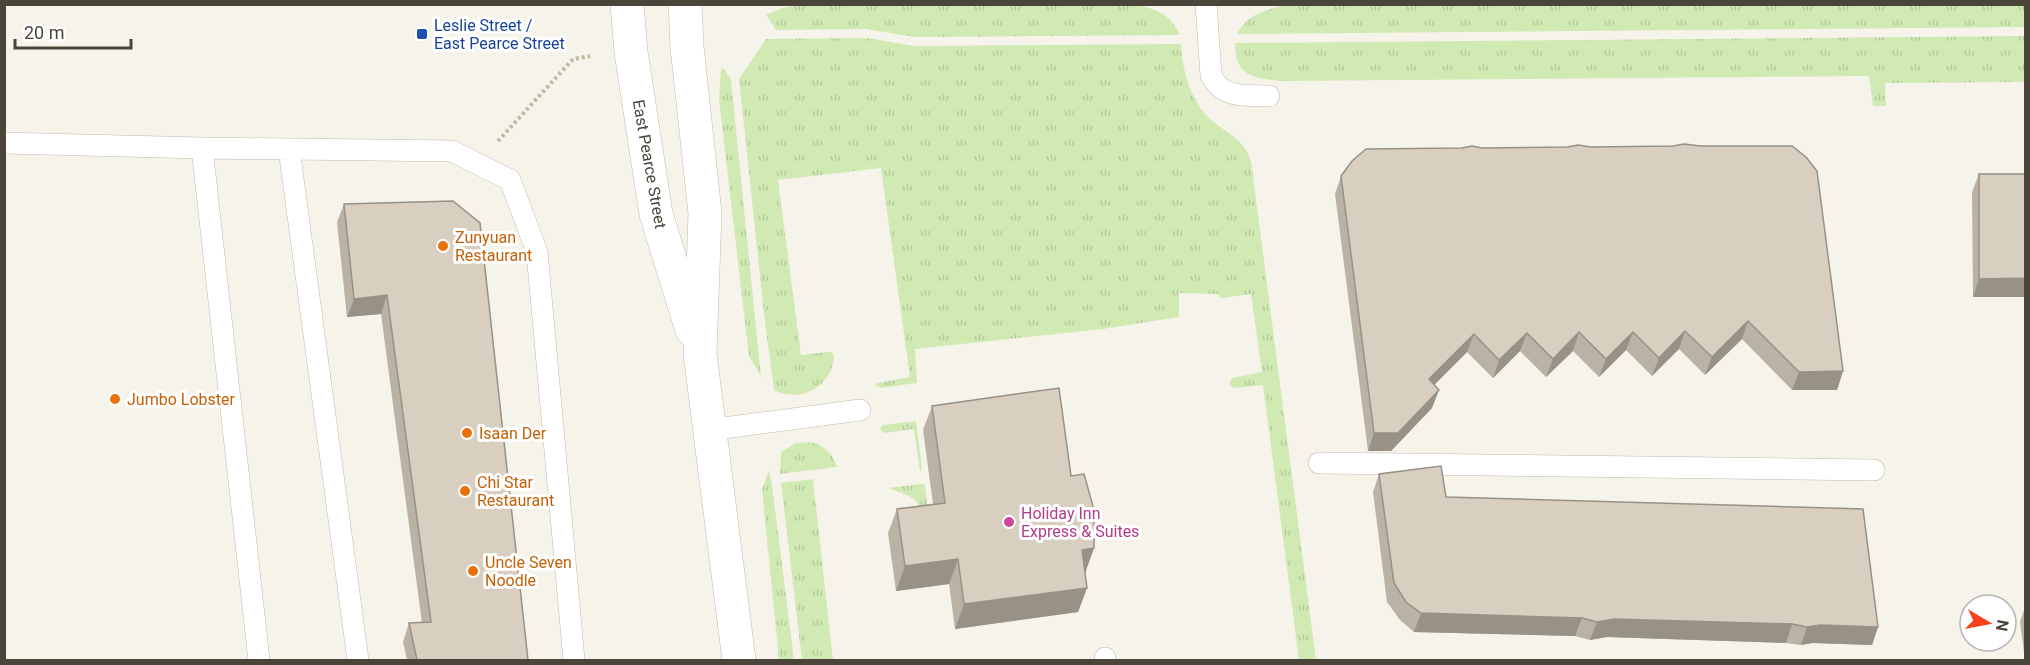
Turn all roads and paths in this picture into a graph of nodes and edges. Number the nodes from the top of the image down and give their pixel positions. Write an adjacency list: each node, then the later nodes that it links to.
1 (627, 4): 10 (street, East Pearce Street)
2 (685, 4): 10 (street, East Pearce Street)
3 (1206, 4): 5 (lane)
4 (590, 56): 9 (path)
5 (1269, 96)
6 (4, 143): 7 (lane)
7 (202, 147): 8 (lane); 15 (lane)
8 (289, 149): 9 (lane); 16 (lane)
9 (477, 164): 17 (lane)
10 (700, 354): 12 (street, East Pearce Street)
11 (861, 410): 12 (lane)
12 (709, 430): 18 (street, East Pearce Street)
13 (1319, 463): 14 (lane)
14 (1874, 470)
15 (259, 660)
16 (358, 660)
17 (574, 660)
18 (739, 660)

